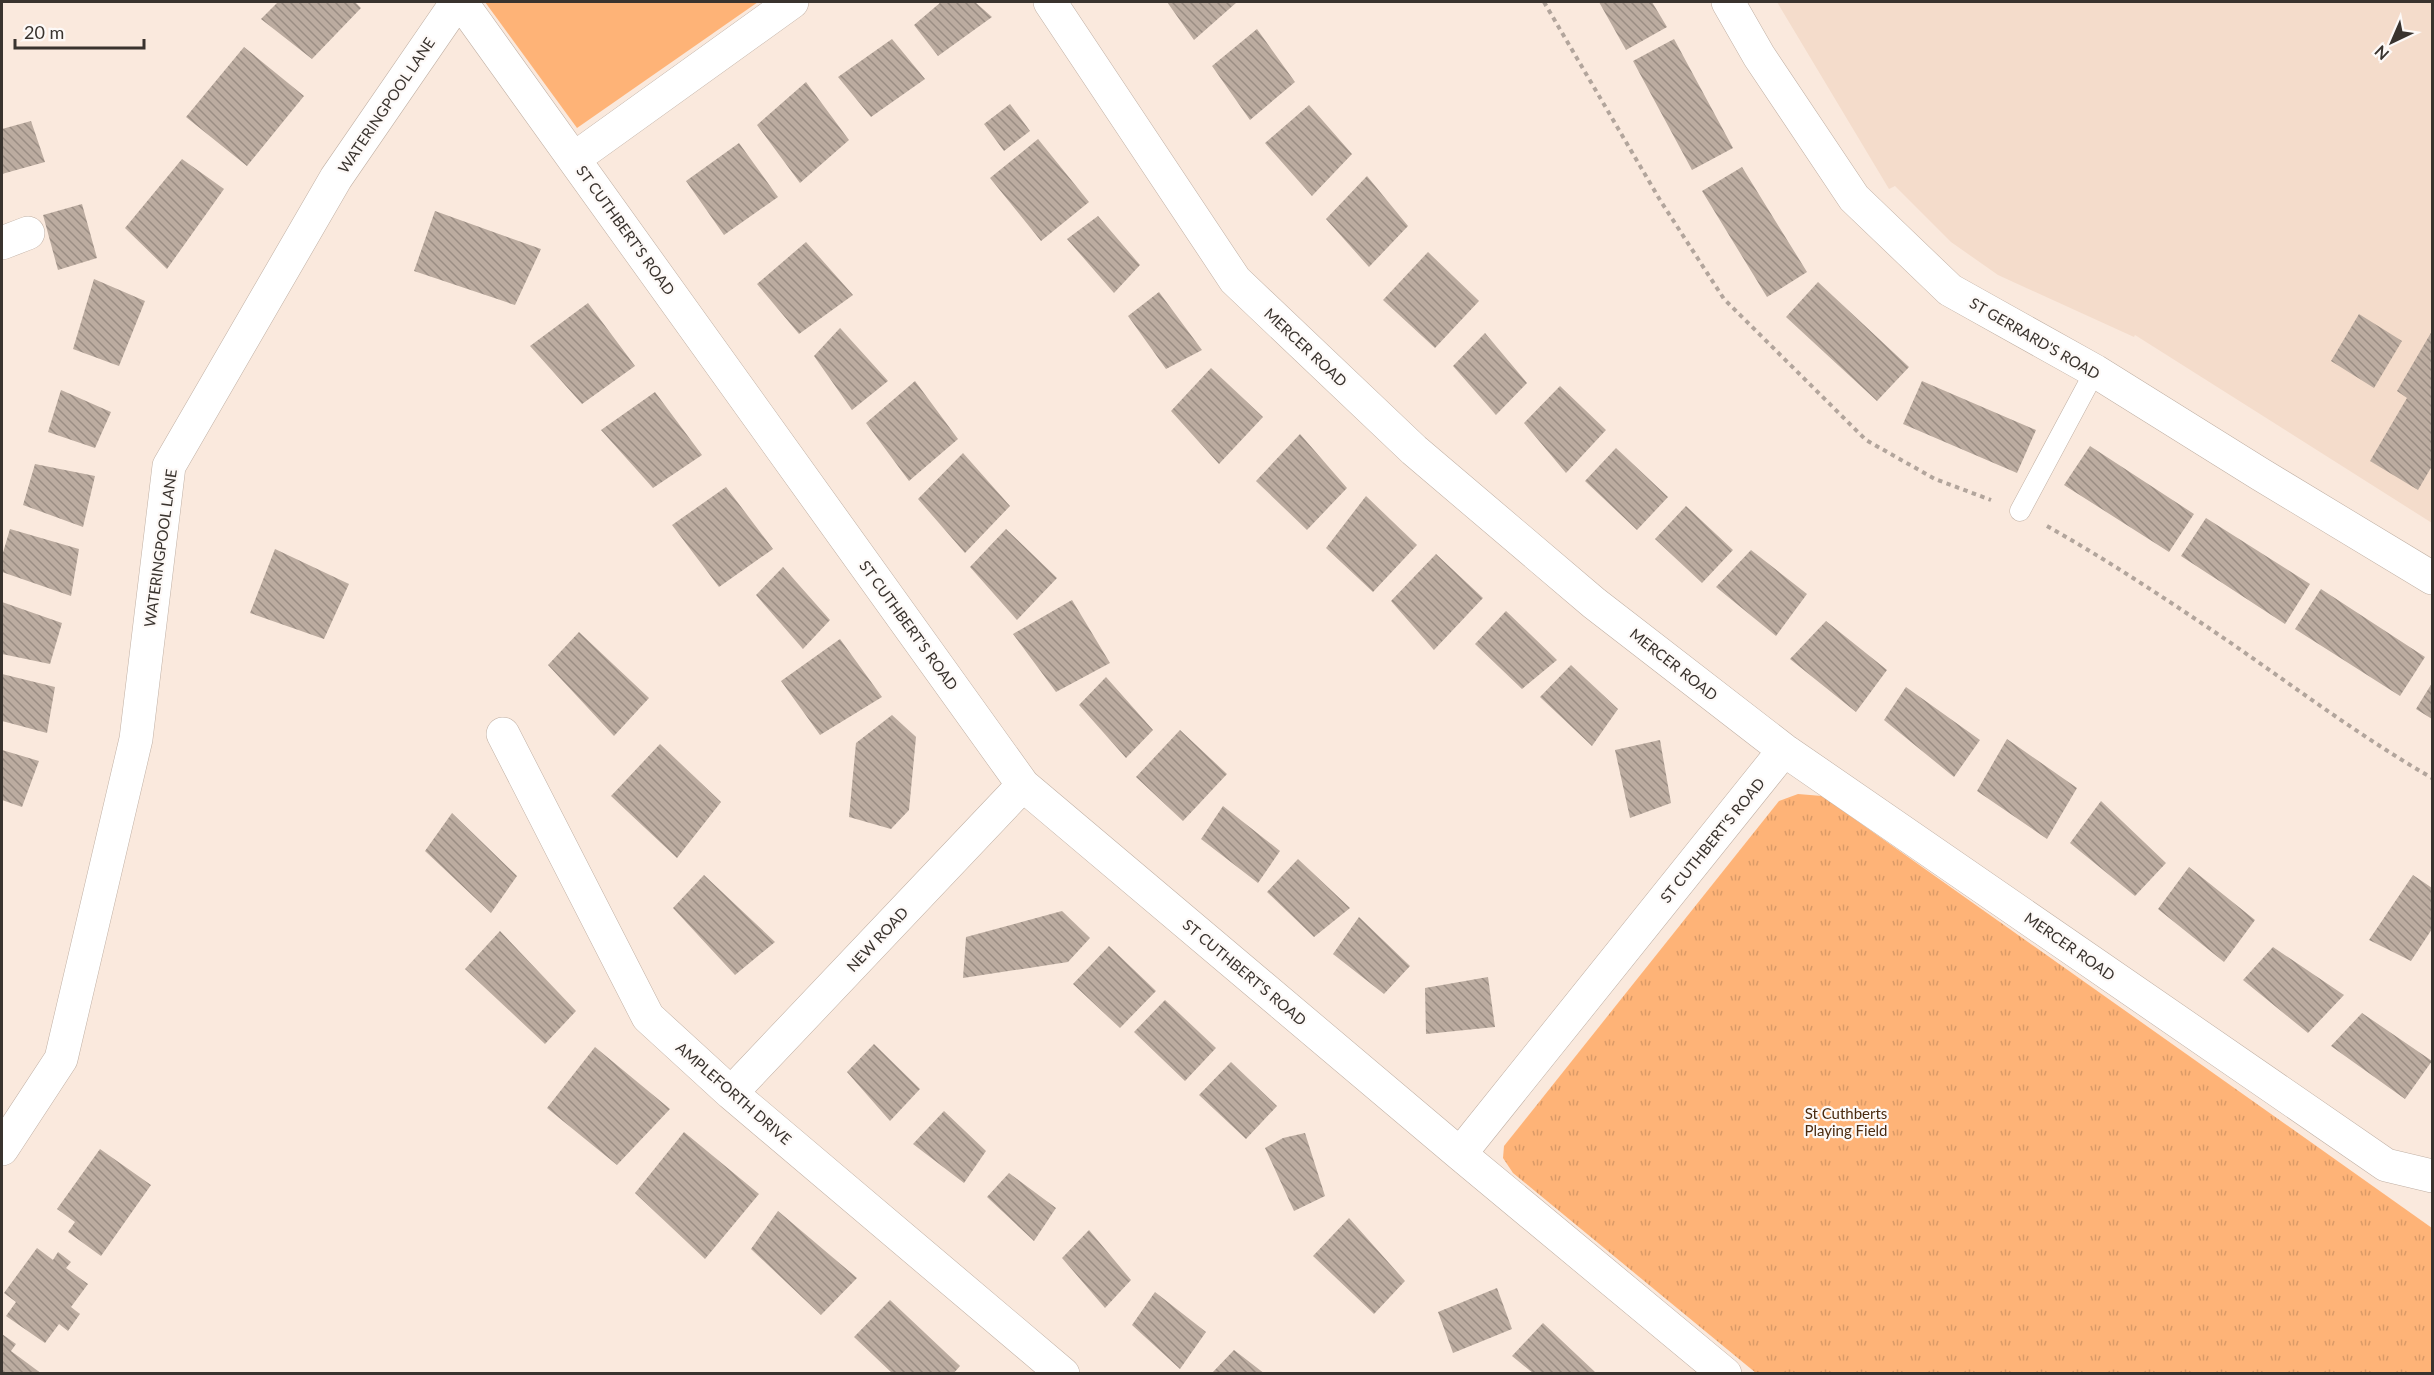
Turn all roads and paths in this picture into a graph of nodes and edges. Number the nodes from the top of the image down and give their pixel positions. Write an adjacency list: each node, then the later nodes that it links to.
1 (459, 2): 6 (street, ST CUTHBERT'S ROAD); 15 (street, WATERINGPOOL LANE)
2 (792, 2): 6 (street)
3 (1050, 2): 11 (street, MERCER ROAD)
4 (1544, 2): 8 (path)
5 (1728, 2): 7 (street, ST GERRARD'S ROAD)
6 (575, 158): 13 (street, ST CUTHBERT'S ROAD)
7 (2095, 371): 8 (lane); 9 (street, ST GERRARD'S ROAD)
8 (2020, 511): 12 (path)
9 (2433, 578)
10 (503, 734): 14 (street, AMPLEFORTH DRIVE)
11 (1785, 750): 16 (street, ST CUTHBERT'S ROAD); 17 (street, MERCER ROAD)
12 (2433, 778)
13 (1023, 784): 14 (street, NEW ROAD); 16 (street, ST CUTHBERT'S ROAD)
14 (731, 1093): 18 (street, AMPLEFORTH DRIVE)
15 (2, 1149)
16 (1460, 1154): 19 (street, ST CUTHBERT'S ROAD)
17 (2433, 1176)
18 (1063, 1374)
19 (1725, 1374)

